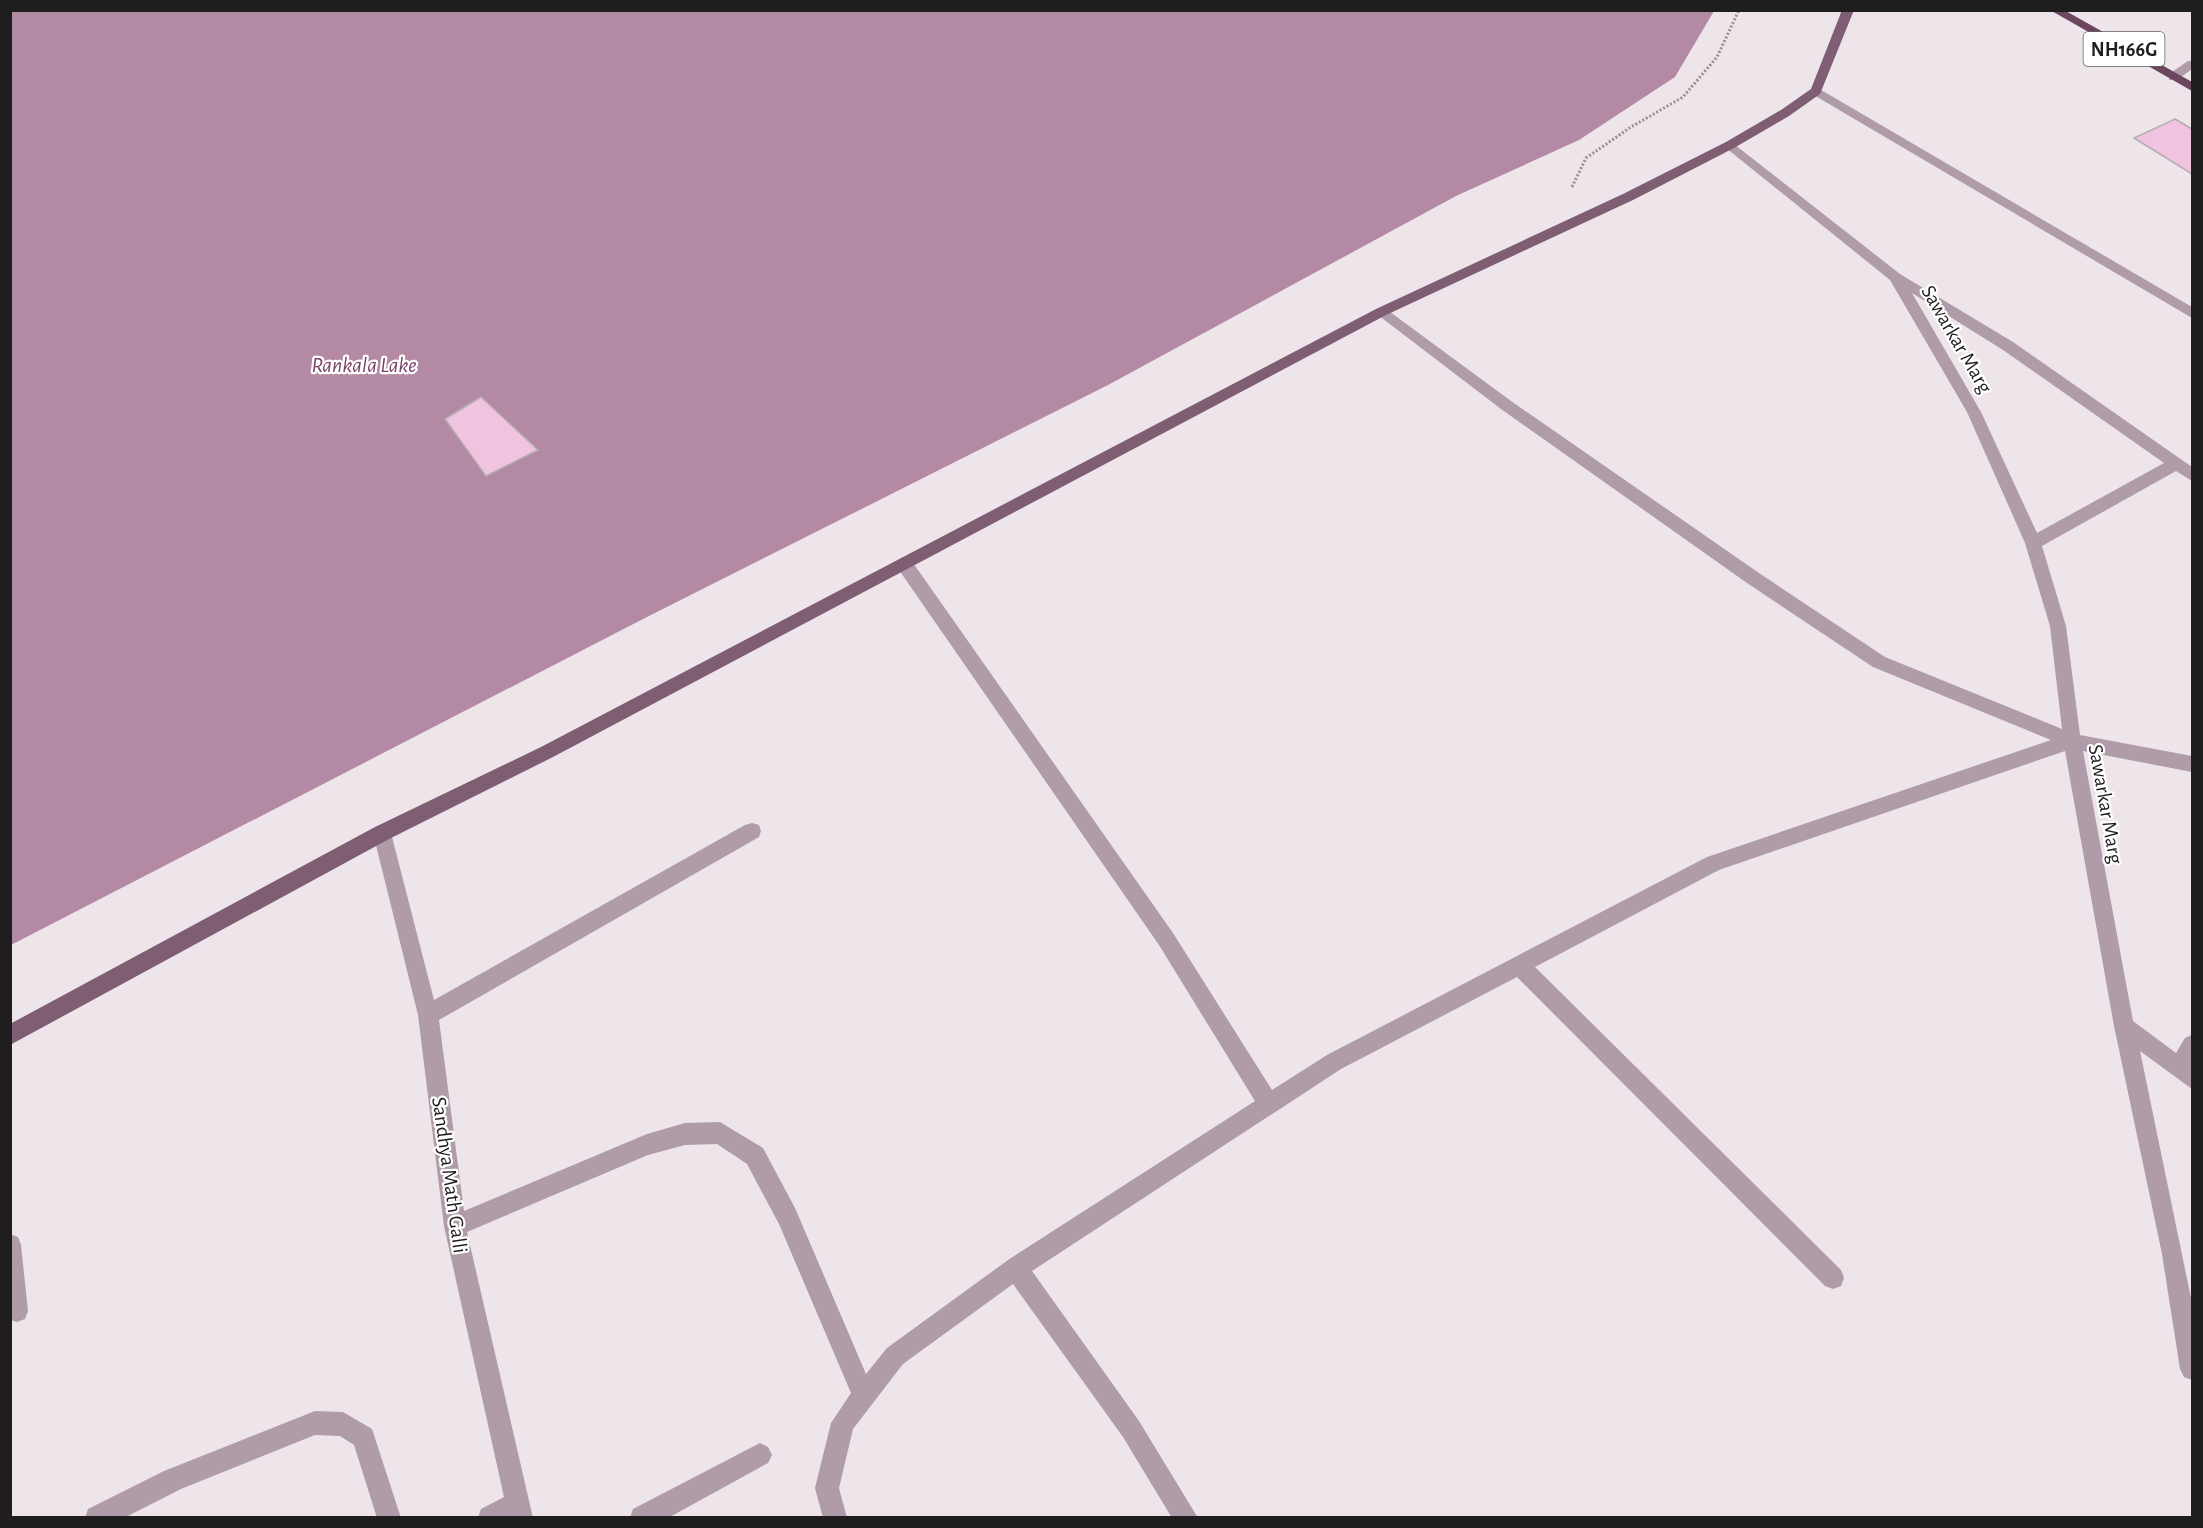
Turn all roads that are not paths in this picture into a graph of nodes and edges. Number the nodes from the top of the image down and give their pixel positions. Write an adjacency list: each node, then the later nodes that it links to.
1 (1848, 10): 6 (main road)
2 (2055, 10): 4 (highway, NH166G)
3 (2193, 64): 4 (street)
4 (2173, 77): 5 (highway, NH166G)
5 (2193, 87)
6 (1816, 91): 7 (main road); 10 (street)
7 (1730, 145): 8 (street); 9 (main road)
8 (1895, 277): 11 (street); 13 (street, Sawarkar Marg)
9 (1381, 312): 14 (main road); 15 (street)
10 (2193, 313)
11 (2176, 464): 12 (street); 13 (street)
12 (2193, 475)
13 (2033, 543): 15 (street, Sawarkar Marg)
14 (905, 565): 18 (main road); 25 (street)
15 (2072, 741): 16 (street); 19 (street); 21 (street, Sawarkar Marg)
16 (2193, 764)
17 (752, 831): 20 (street)
18 (382, 833): 20 (street, Sandhya Math Galli); 22 (main road)
19 (1520, 965): 25 (street); 29 (street)
20 (428, 1015): 26 (street, Sandhya Math Galli)
21 (2124, 1026): 24 (street); 31 (street, Sawarkar Marg)
22 (10, 1035)
23 (2193, 1046): 24 (street)
24 (2185, 1074)
25 (1270, 1105): 28 (street)
26 (455, 1226): 32 (street); 34 (street, Sandhya Math Galli)
27 (10, 1245): 30 (street)
28 (1016, 1268): 32 (street); 40 (street)
29 (1833, 1278)
30 (17, 1311)
31 (2193, 1370)
32 (864, 1396): 39 (street)
33 (760, 1455): 38 (street)
34 (519, 1510): 37 (street)
35 (97, 1518): 36 (street)
36 (389, 1518)
37 (490, 1518)
38 (642, 1518)
39 (835, 1518)
40 (1186, 1518)

